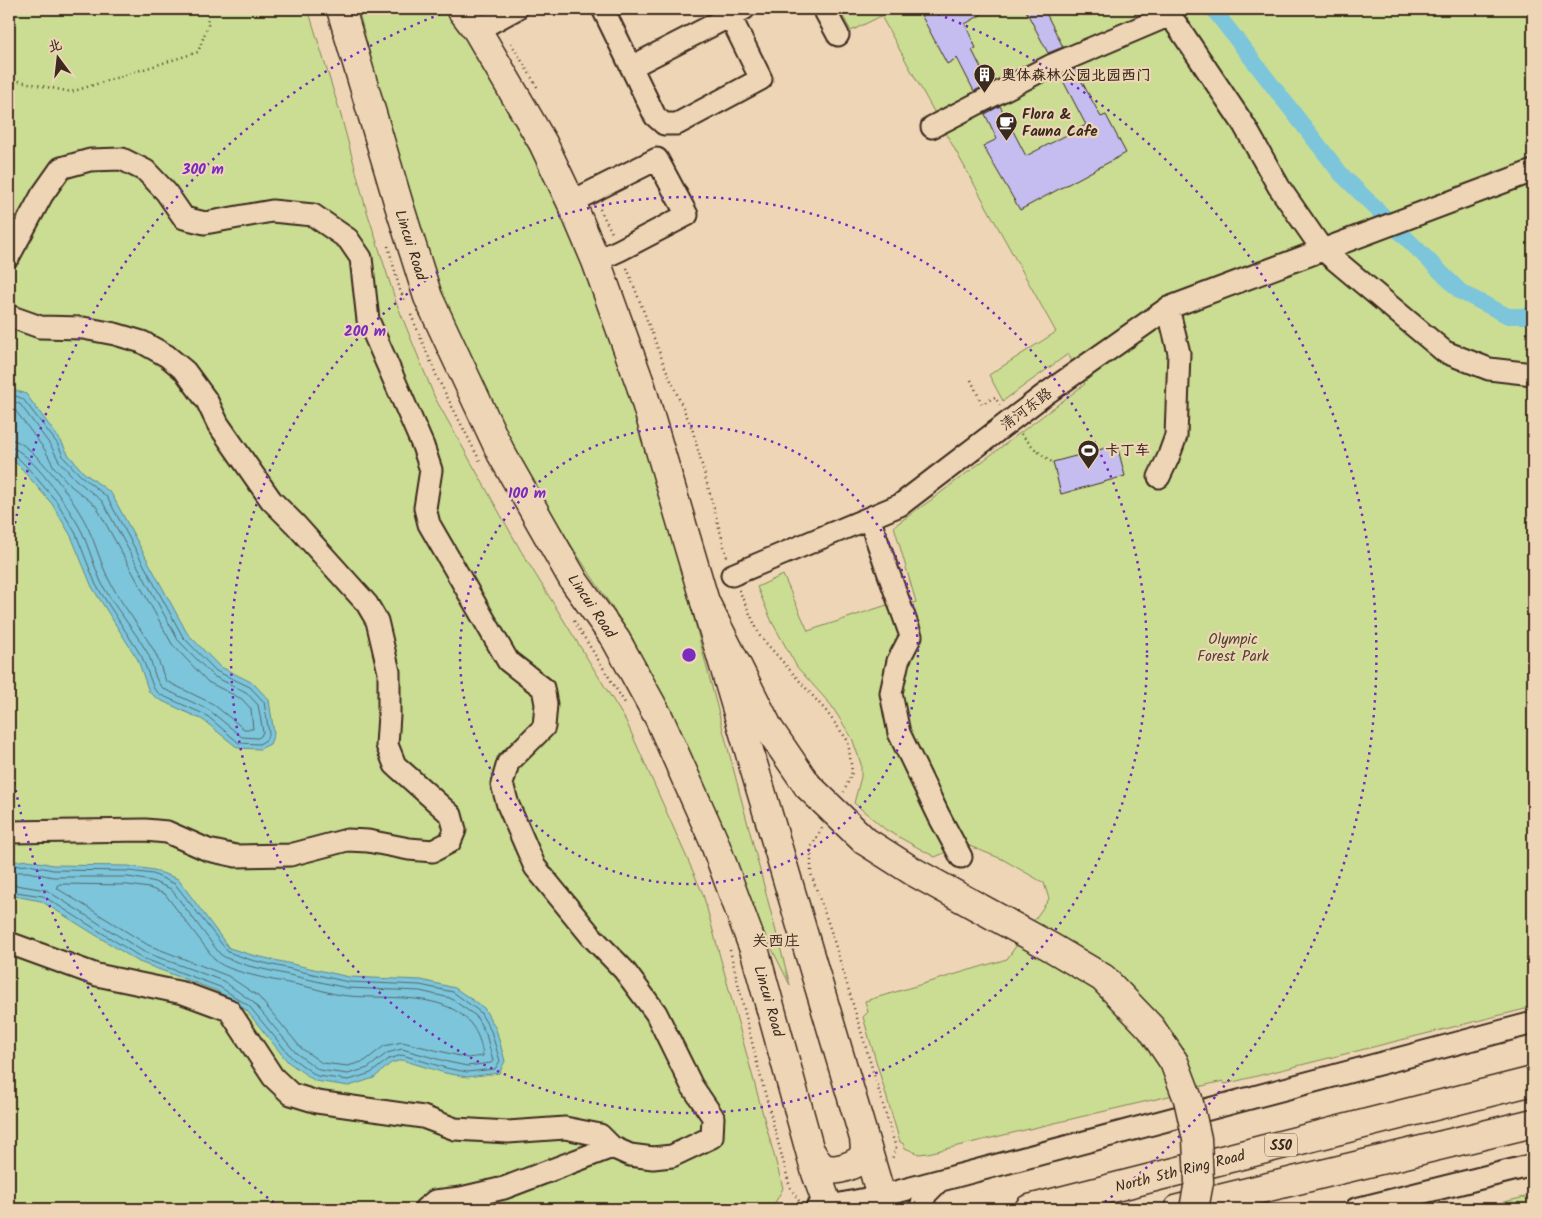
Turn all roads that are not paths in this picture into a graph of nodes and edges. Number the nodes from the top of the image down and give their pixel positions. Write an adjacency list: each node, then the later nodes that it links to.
1 (341, 9): 32 (main road, Lincui Road)
2 (461, 9): 8 (main road)
3 (516, 9): 8 (street)
4 (603, 9): 10 (street)
5 (824, 9): 9 (street)
6 (737, 12): 10 (street); 10 (street)
7 (1167, 12): 11 (street); 14 (street)
8 (477, 30): 13 (main road)
9 (838, 35)
10 (631, 66)
11 (932, 127)
12 (1533, 171): 14 (street, 清河东路)
13 (571, 202): 16 (main road); 16 (street)
14 (1322, 249): 17 (street, 清河东路); 19 (street)
15 (9, 256): 31 (street)
16 (596, 261): 23 (main road)
17 (1168, 308): 20 (street); 21 (street, 清河东路)
18 (9, 316): 24 (street)
19 (1533, 374)
20 (1158, 478)
21 (869, 518): 22 (street, 清河东路); 25 (street)
22 (732, 575)
23 (705, 602): 30 (main road); 41 (main road, bridge)
24 (9, 832)
25 (961, 857)
26 (9, 943): 31 (street)
27 (1533, 1023): 34 (street)
28 (1533, 1081): 39 (main road, North 5th Ring Road / S50)
29 (1533, 1123): 40 (main road)
30 (864, 1138): 32 (main road); 35 (main road)
31 (612, 1147): 37 (street)
32 (810, 1152): 36 (main road, Lincui Road)
33 (1533, 1165): 42 (street)
34 (938, 1181): 35 (street); 38 (street)
35 (883, 1203): 36 (street)
36 (818, 1207)
37 (425, 1209)
38 (920, 1209)
39 (1029, 1209)
40 (1178, 1209)
41 (1194, 1209)
42 (1356, 1209)

